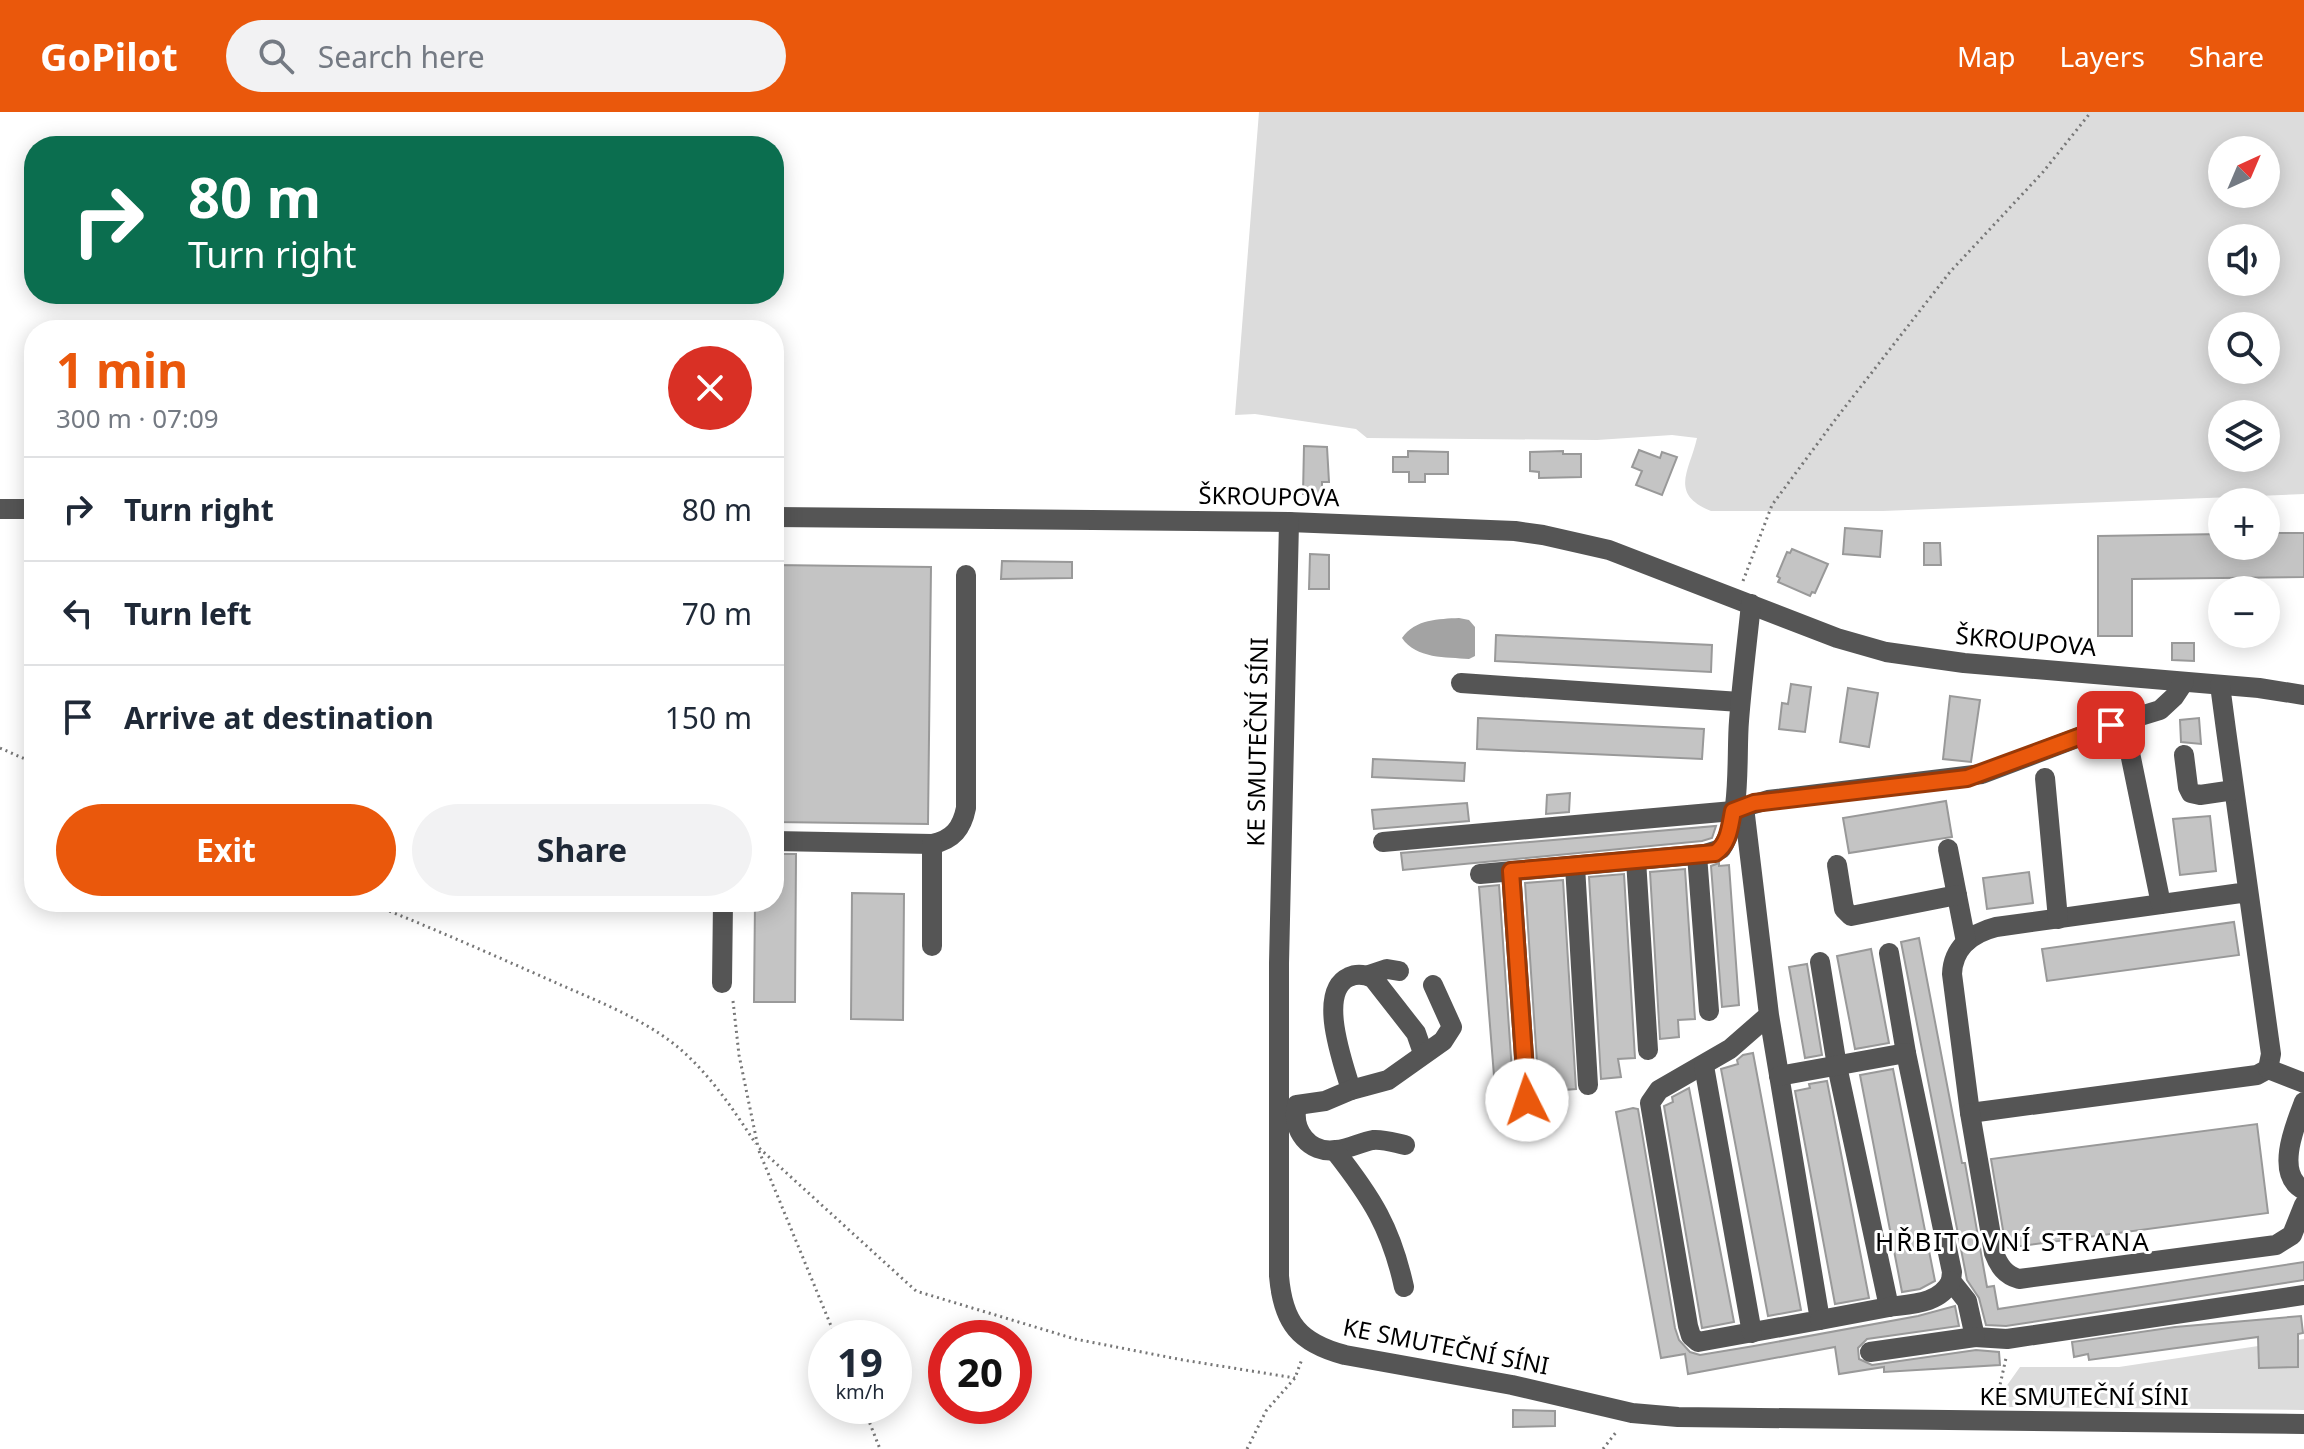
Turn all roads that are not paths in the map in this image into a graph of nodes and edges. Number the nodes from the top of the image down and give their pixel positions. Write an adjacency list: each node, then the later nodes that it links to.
1 (1, 509): 2 (street)
2 (24, 509)
3 (784, 517): 4 (street, ŠKROUPOVA)
4 (1289, 522): 6 (street, ŠKROUPOVA); 51 (street, KE SMUTEČNÍ SÍNI)
5 (966, 575): 19 (street)
6 (1743, 601): 7 (street, ŠKROUPOVA); 11 (street)
7 (2184, 682): 9 (street, ŠKROUPOVA); 16 (street)
8 (1461, 683): 11 (street)
9 (2220, 685): 10 (street, ŠKROUPOVA); 15 (street)
10 (2304, 695)
11 (1740, 702): 16 (street)
12 (2130, 753): 29 (street)
13 (2184, 755): 15 (street)
14 (2045, 778): 31 (street)
15 (2234, 790): 27 (street)
16 (1739, 809): 18 (street); 21 (street); 41 (street)
17 (784, 841): 19 (street)
18 (1383, 842)
19 (932, 844): 33 (street)
20 (1948, 849): 28 (street)
21 (1697, 855): 22 (street); 40 (street)
22 (1636, 860): 24 (street); 42 (street)
23 (1837, 865): 28 (street)
24 (1575, 866): 25 (street); 50 (street)
25 (1511, 871): 26 (street); 53 (street)
26 (1480, 874)
27 (2248, 892): 29 (street); 47 (street)
28 (1957, 895): 32 (street)
29 (2161, 904): 31 (street)
30 (723, 912): 38 (street)
31 (2058, 919): 32 (street)
32 (1966, 942): 56 (street)
33 (932, 946)
34 (1889, 953): 44 (street)
35 (1820, 962): 46 (street)
36 (1399, 971): 37 (street)
37 (1369, 975): 43 (street); 52 (street)
38 (722, 983)
39 (1433, 985): 43 (street)
40 (1709, 1011)
41 (1769, 1015): 45 (street); 48 (street)
42 (1648, 1050)
43 (1423, 1053): 52 (street)
44 (1906, 1053): 46 (street); 61 (street)
45 (1704, 1066): 66 (street); 66 (street)
46 (1837, 1066): 48 (street); 64 (street)
47 (2268, 1069): 49 (street); 56 (street)
48 (1779, 1076): 65 (street)
49 (2304, 1083)
50 (1588, 1085)
51 (1279, 1088): 55 (street); 69 (street, KE SMUTEČNÍ SÍNI)
52 (1351, 1090): 55 (street)
53 (1527, 1100)
54 (2304, 1102): 59 (street)
55 (1297, 1105): 58 (street)
56 (1970, 1113): 60 (street)
57 (1405, 1145): 58 (street)
58 (1335, 1151): 62 (street)
59 (2304, 1190)
60 (2304, 1205)
61 (1951, 1281): 64 (street); 67 (street)
62 (1404, 1287)
63 (2304, 1295): 67 (street)
64 (1889, 1307): 65 (street)
65 (1820, 1320): 66 (street)
66 (1752, 1333)
67 (1975, 1337): 68 (street)
68 (1870, 1352)
69 (2304, 1424)

